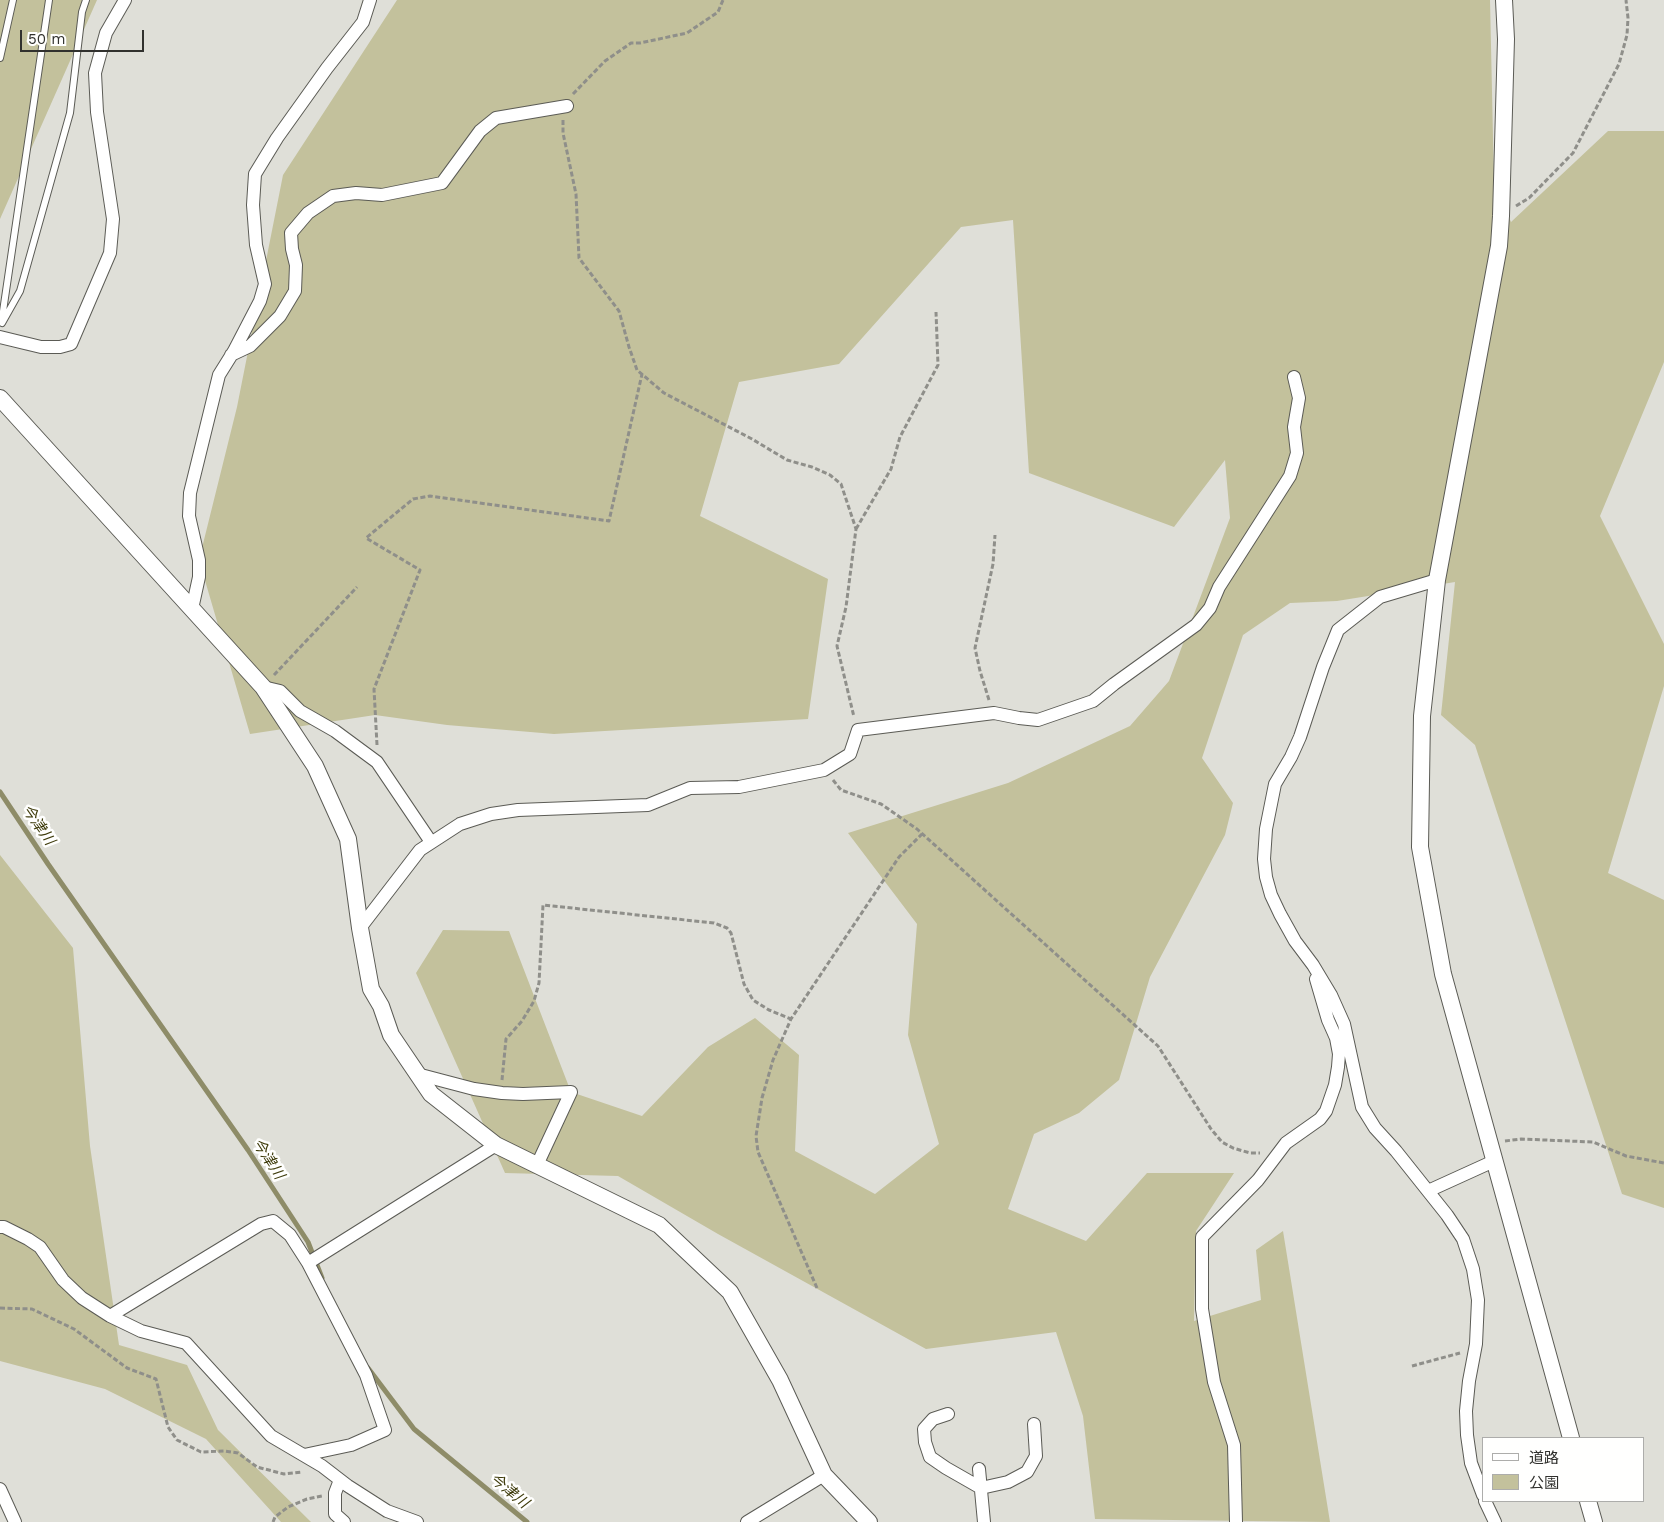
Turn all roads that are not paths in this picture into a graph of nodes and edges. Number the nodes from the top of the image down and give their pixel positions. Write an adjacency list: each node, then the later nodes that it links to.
1 (13, 0): 7 (lane)
2 (48, 0): 10 (lane)
3 (86, 0): 10 (lane)
4 (125, 0): 11 (street)
5 (370, 0): 12 (street)
6 (1504, 0): 15 (street)
7 (1, 50): 8 (lane)
8 (0, 58)
9 (566, 106): 12 (street)
10 (1, 324)
11 (0, 337)
12 (231, 355): 16 (street)
13 (1294, 377): 18 (street)
14 (0, 398): 16 (street)
15 (1437, 580): 20 (street); 23 (street)
16 (192, 609): 17 (street)
17 (263, 686): 18 (street); 19 (street)
18 (431, 842): 19 (street)
19 (360, 928): 21 (street)
20 (1313, 965): 25 (street); 47 (street)
21 (417, 1074): 22 (street); 24 (street)
22 (496, 1145): 24 (street); 27 (street)
23 (1494, 1161): 25 (street); 31 (street)
24 (537, 1165): 34 (street)
25 (1428, 1191): 38 (street)
26 (0, 1227): 28 (street)
27 (308, 1263): 28 (street); 32 (street)
28 (110, 1316): 32 (street)
29 (948, 1414): 36 (street)
30 (1034, 1424): 36 (street)
31 (1571, 1437)
32 (304, 1455): 35 (street)
33 (979, 1470): 36 (street)
34 (824, 1475): 44 (street); 45 (street)
35 (340, 1480): 42 (street); 43 (street)
36 (981, 1488): 46 (street)
37 (0, 1489): 41 (street)
38 (1482, 1492)
39 (1485, 1502): 48 (street)
40 (1588, 1502): 49 (street)
41 (15, 1522)
42 (344, 1522)
43 (417, 1522)
44 (747, 1522)
45 (869, 1522)
46 (984, 1522)
47 (1236, 1522)
48 (1495, 1522)
49 (1594, 1522)

